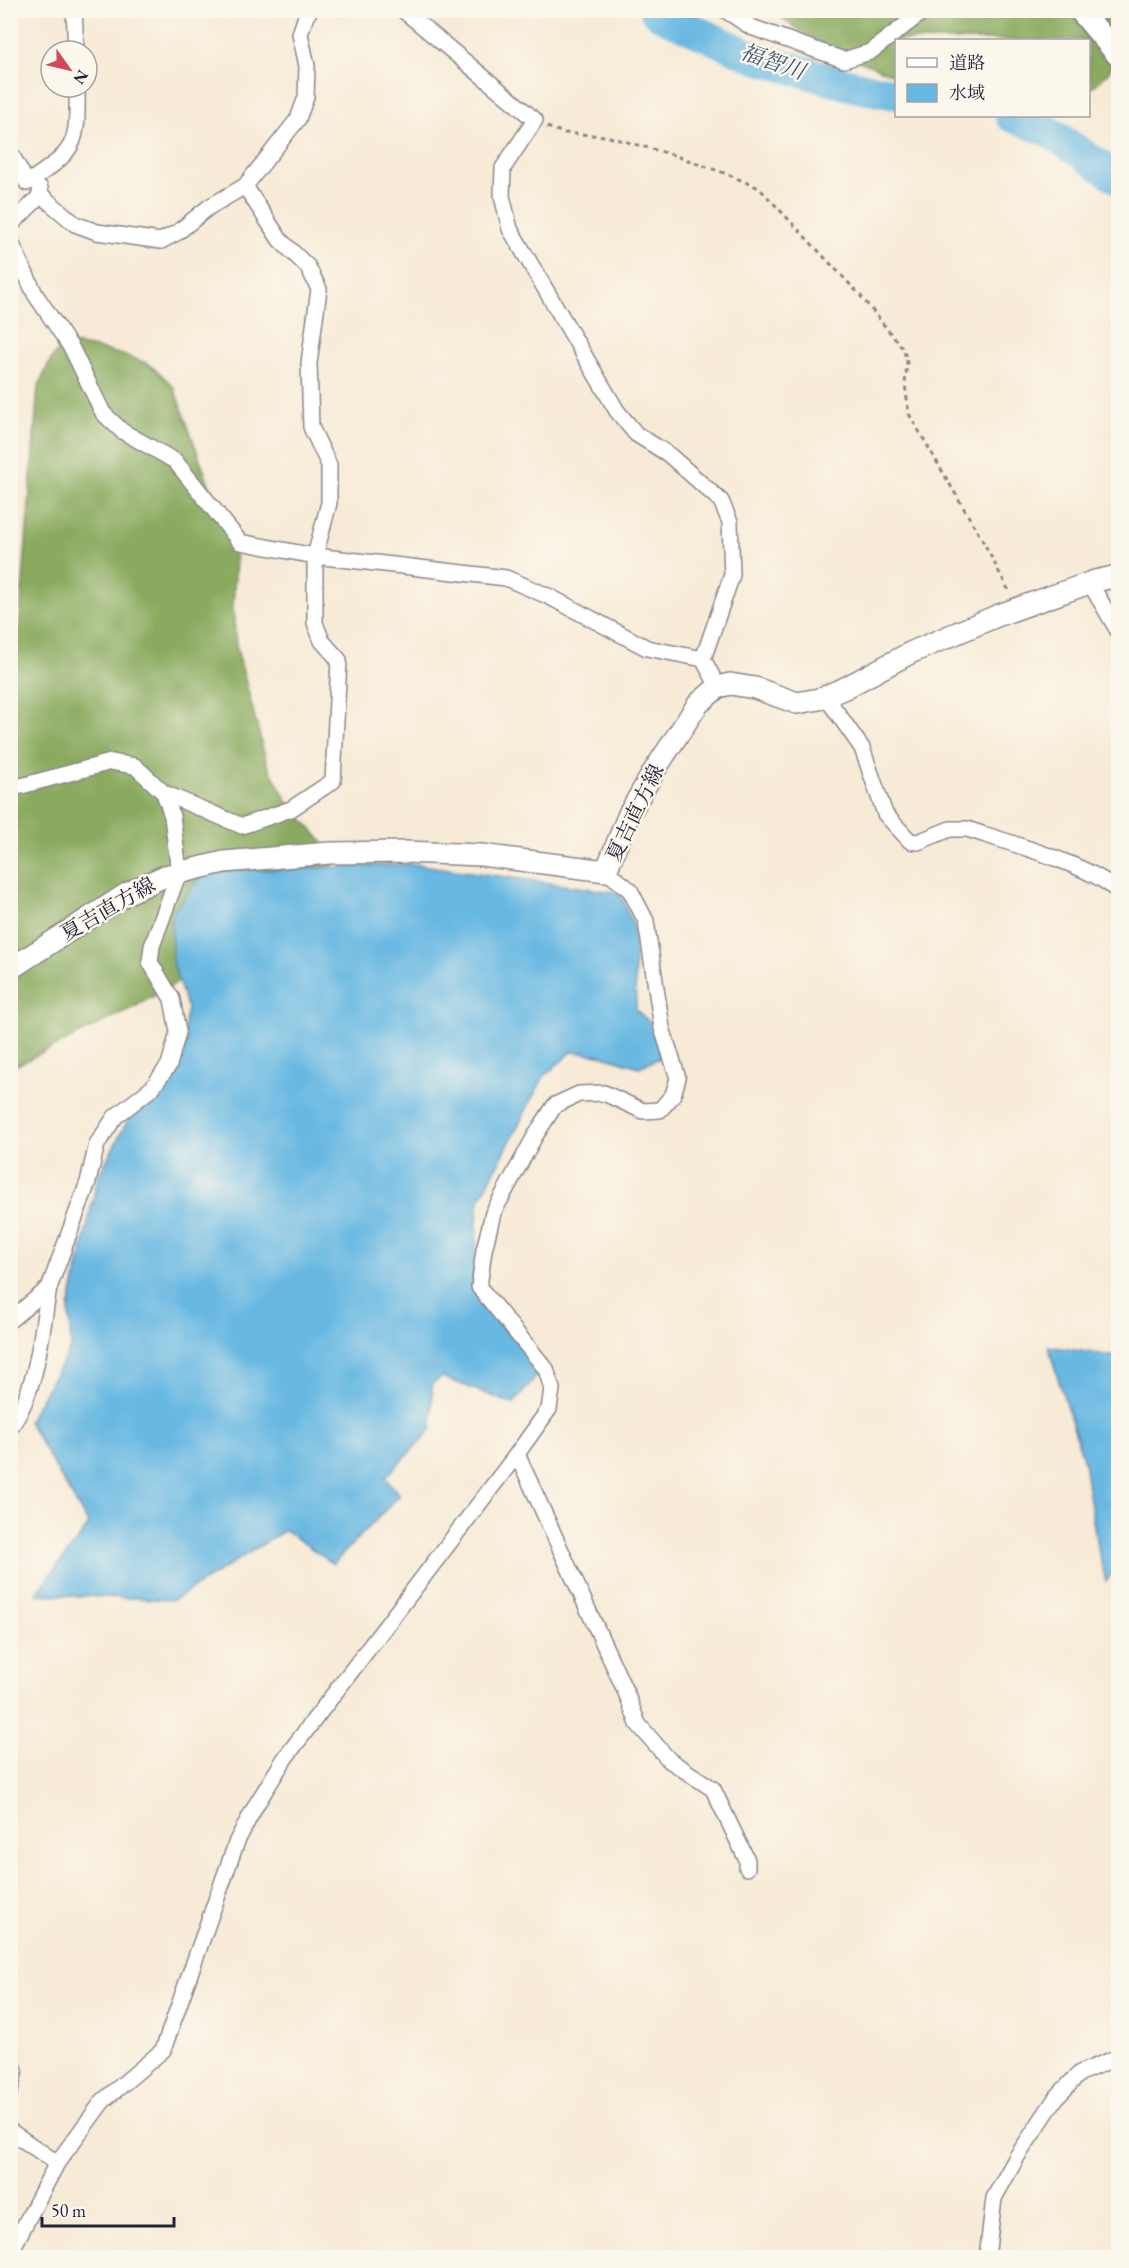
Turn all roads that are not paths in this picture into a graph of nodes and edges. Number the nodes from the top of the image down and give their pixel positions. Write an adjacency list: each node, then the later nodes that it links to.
1 (74, 10): 7 (street)
2 (310, 10): 12 (street)
3 (403, 10): 20 (street)
4 (725, 10): 5 (street)
5 (925, 10)
6 (1080, 10): 8 (main road)
7 (75, 39)
8 (1119, 55)
9 (77, 99): 11 (street)
10 (10, 152): 11 (street)
11 (38, 176): 13 (street)
12 (245, 186): 13 (street); 16 (street)
13 (41, 195): 14 (street)
14 (10, 226)
15 (10, 240): 16 (street)
16 (315, 556): 20 (street); 24 (street)
17 (1119, 576): 18 (main road)
18 (1090, 583): 19 (street); 22 (main road)
19 (1119, 631)
20 (703, 659): 21 (street)
21 (718, 687): 22 (main road); 25 (main road, 夏吉直方線)
22 (826, 697): 27 (street)
23 (10, 789): 24 (street)
24 (164, 792): 26 (street)
25 (606, 871): 26 (main road, 夏吉直方線); 32 (street)
26 (179, 872): 28 (main road, 夏吉直方線); 29 (street)
27 (1119, 892)
28 (10, 969)
29 (50, 1288): 30 (street); 31 (street)
30 (10, 1320)
31 (10, 1428)
32 (517, 1454): 33 (street); 38 (street)
33 (747, 1868)
34 (1119, 2057): 40 (street)
35 (10, 2059): 36 (street)
36 (10, 2091)
37 (10, 2132): 38 (street)
38 (57, 2163): 39 (street)
39 (11, 2256)
40 (987, 2258)

